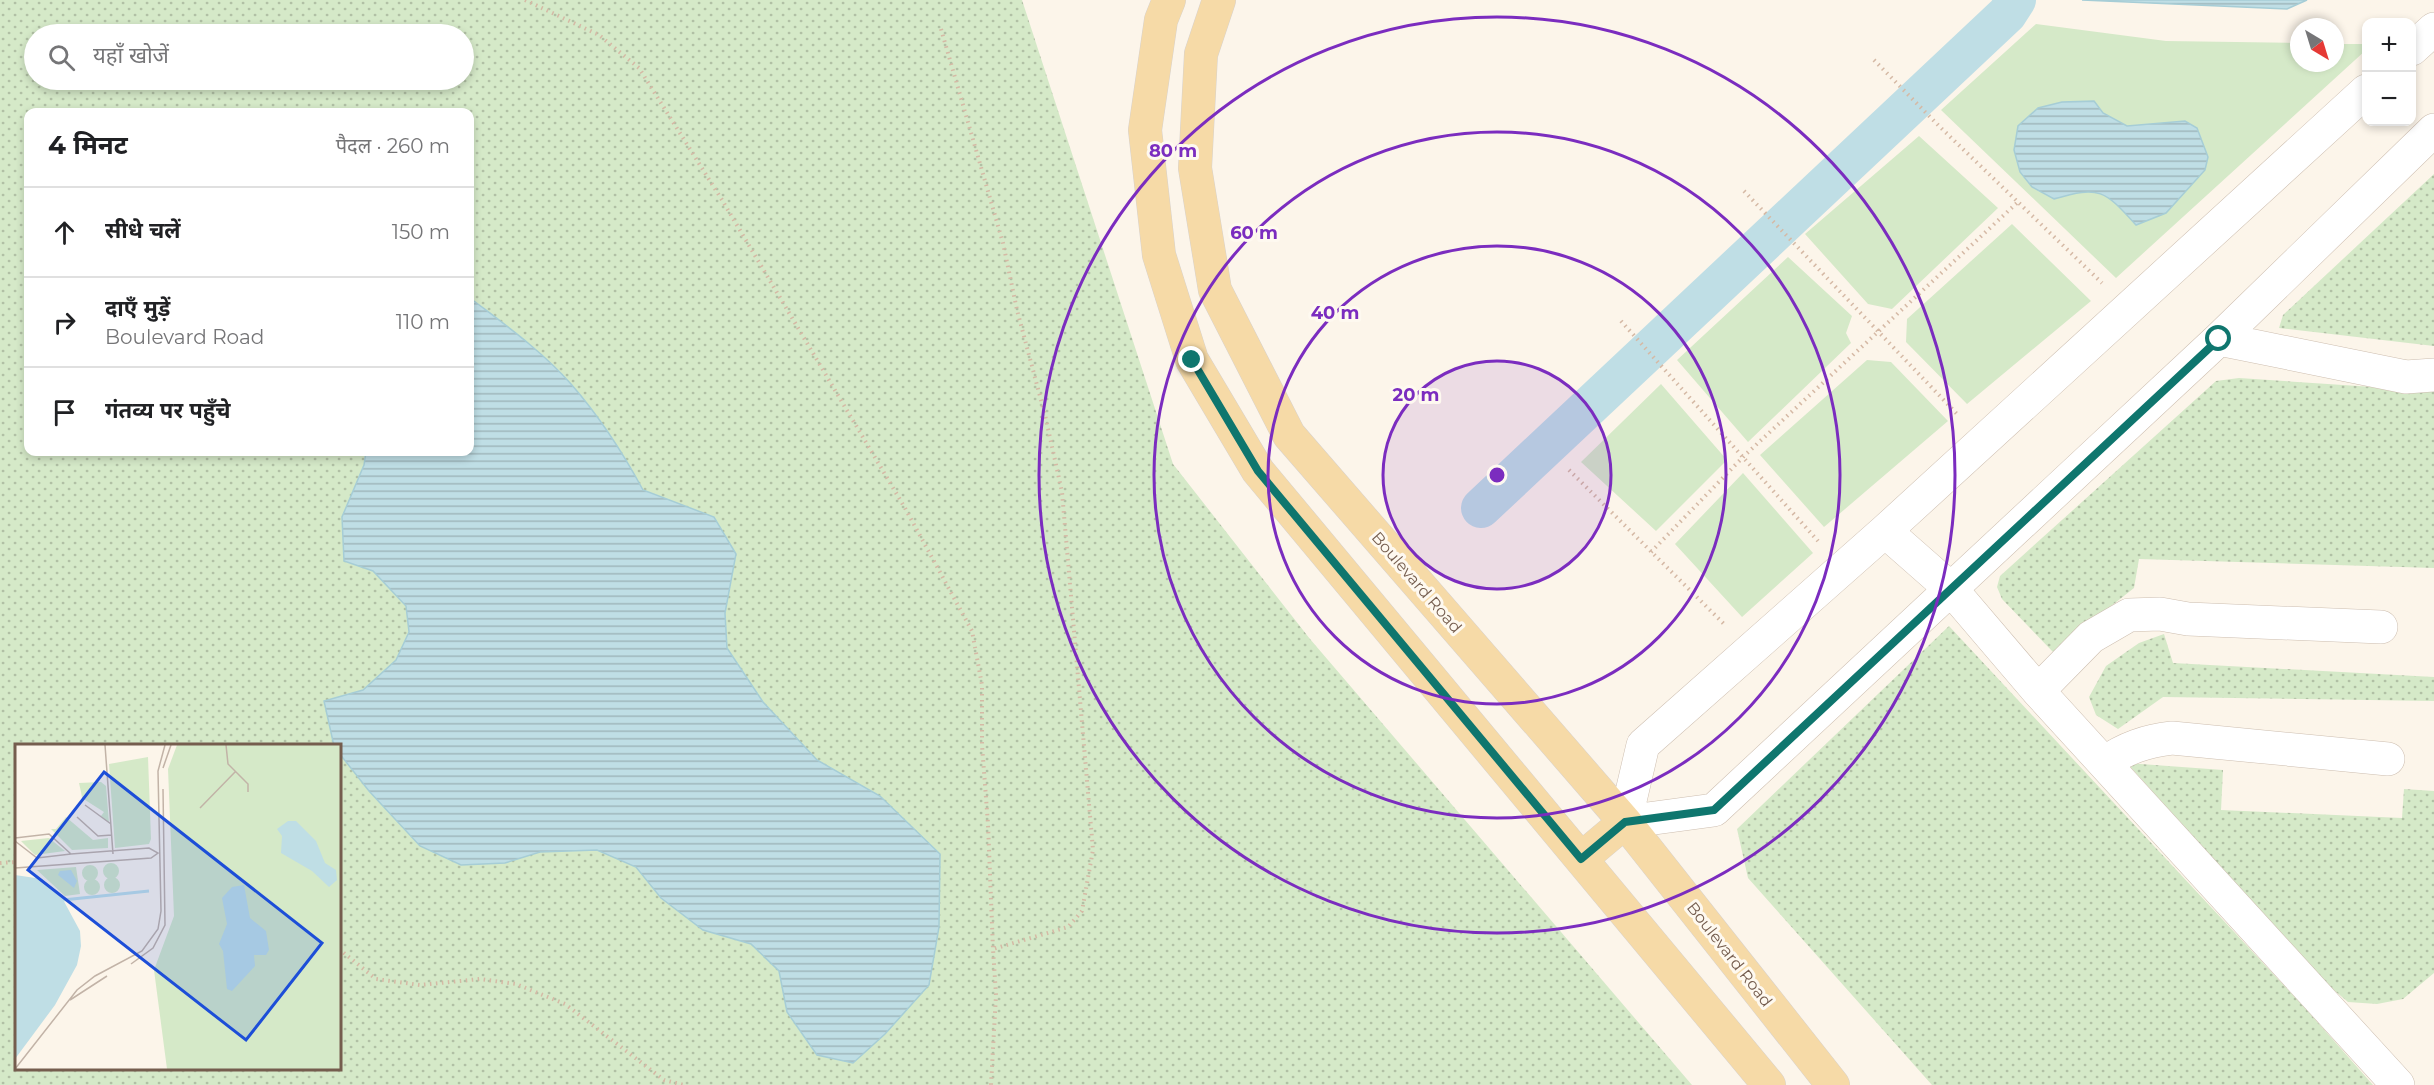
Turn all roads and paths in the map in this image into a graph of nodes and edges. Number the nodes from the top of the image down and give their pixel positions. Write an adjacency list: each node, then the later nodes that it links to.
1 (525, 0): 33 (path)
2 (1168, 0): 30 (main road)
3 (1220, 0): 29 (main road, Boulevard Road)
4 (941, 29): 33 (path)
5 (2434, 29): 6 (lane)
6 (2416, 46)
7 (1874, 60): 11 (path)
8 (2362, 96): 12 (lane)
9 (2434, 130): 15 (lane)
10 (1744, 191): 14 (path)
11 (2018, 202): 12 (path); 14 (path)
12 (2128, 309): 17 (lane)
13 (1621, 321): 18 (path)
14 (1877, 331): 17 (path); 18 (path)
15 (2219, 339): 16 (lane); 23 (lane)
16 (2434, 375)
17 (1984, 441): 20 (lane)
18 (1744, 456): 21 (path); 22 (path)
19 (1569, 470): 21 (path)
20 (1885, 531): 22 (lane); 23 (lane)
21 (1651, 552): 25 (path)
22 (1842, 568): 25 (lane)
23 (1951, 589): 26 (lane); 29 (lane)
24 (2381, 627): 26 (lane)
25 (1750, 650): 29 (lane)
26 (2038, 692): 28 (lane)
27 (2388, 759): 28 (lane)
28 (2104, 763): 39 (lane)
29 (1625, 822): 30 (main road); 38 (main road, Boulevard Road)
30 (1581, 859): 37 (main road)
31 (15, 862): 32 (path)
32 (0, 863)
33 (993, 949): 36 (path)
34 (340, 950): 35 (path)
35 (684, 1085)
36 (991, 1085)
37 (1769, 1085)
38 (1833, 1085)
39 (2398, 1085)

